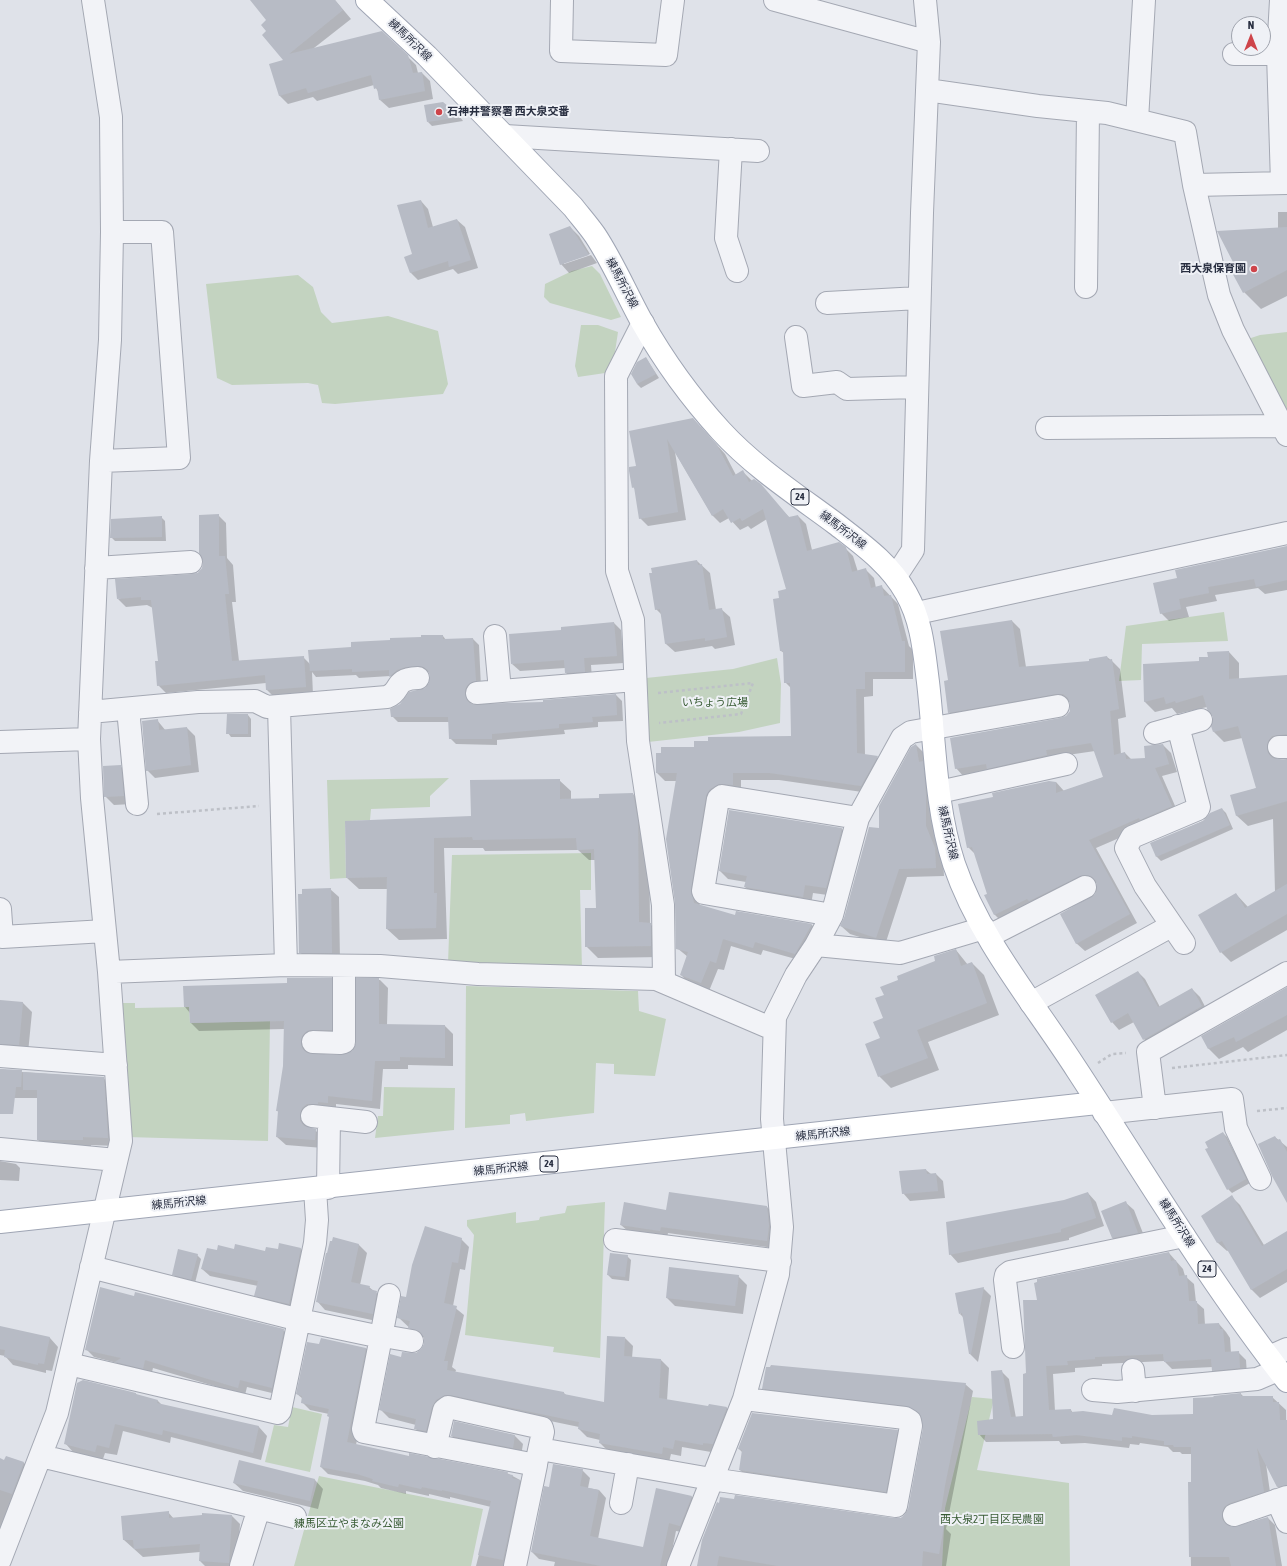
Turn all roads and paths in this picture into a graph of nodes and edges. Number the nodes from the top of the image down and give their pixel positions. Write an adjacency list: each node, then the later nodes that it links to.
1 (93, 0): 21 (street)
2 (367, 0): 16 (main road, 練馬所沢線 / 24)
3 (562, 0): 4 (street)
4 (673, 0)
5 (775, 0): 9 (street)
6 (925, 0): 10 (street)
7 (1144, 0): 15 (street)
8 (1280, 0): 12 (street)
9 (817, 6): 10 (street)
10 (929, 42): 13 (street)
11 (1271, 54): 12 (street)
12 (1278, 54): 19 (street)
13 (927, 90): 14 (street); 24 (street)
14 (1088, 111): 15 (street); 23 (street)
15 (1137, 120): 20 (street)
16 (505, 136): 17 (street); 26 (main road, 練馬所沢線 / 24)
17 (731, 149): 18 (street); 22 (street)
18 (758, 151)
19 (1285, 183): 20 (street)
20 (1194, 185): 30 (street)
21 (112, 232): 31 (street); 31 (street)
22 (736, 271)
23 (1086, 287)
24 (919, 298): 25 (street); 28 (street)
25 (827, 303)
26 (643, 323): 35 (main road, 練馬所沢線 / 24); 39 (street)
27 (796, 337): 28 (street)
28 (916, 387): 35 (street)
29 (1046, 428): 30 (street)
30 (1285, 430)
31 (101, 461): 34 (street)
32 (1287, 533): 36 (street)
33 (191, 562): 34 (street)
34 (96, 568): 45 (street)
35 (896, 576): 36 (main road, 練馬所沢線 / 24)
36 (917, 613): 49 (main road, 練馬所沢線 / 24)
37 (495, 636): 40 (street)
38 (418, 678): 43 (street)
39 (636, 688): 40 (street); 47 (street); 47 (path)
40 (500, 691): 41 (street)
41 (477, 693)
42 (1058, 706): 49 (street)
43 (279, 707): 44 (street); 56 (street)
44 (128, 709): 45 (street); 55 (street)
45 (90, 712): 51 (street)
46 (1201, 720): 48 (street)
47 (637, 725): 70 (street)
48 (1178, 726): 50 (street); 61 (street)
49 (933, 727): 54 (main road, 練馬所沢線 / 24); 57 (street)
50 (1155, 733)
51 (89, 739): 52 (street); 62 (street)
52 (0, 742)
53 (1066, 764): 54 (street)
54 (939, 792): 63 (main road, 練馬所沢線 / 24)
55 (137, 804): 56 (path)
56 (282, 804): 66 (street)
57 (858, 818): 60 (street); 60 (street)
58 (1085, 887): 63 (street)
59 (0, 909): 62 (street)
60 (832, 915): 65 (street)
61 (1171, 926): 64 (street); 71 (street)
62 (105, 931): 68 (street)
63 (986, 932): 65 (street); 71 (main road, 練馬所沢線 / 24)
64 (1184, 943)
65 (816, 945): 72 (street)
66 (286, 964): 67 (street); 68 (street)
67 (344, 966): 70 (street); 73 (street)
68 (110, 972): 75 (street)
69 (1287, 974): 77 (street)
70 (664, 982): 72 (street)
71 (1031, 1003): 76 (main road, 練馬所沢線 / 24)
72 (773, 1029): 79 (street)
73 (313, 1042)
74 (0, 1056): 75 (street)
75 (116, 1065): 81 (street)
76 (1101, 1108): 77 (street); 79 (main road, 練馬所沢線 / 24); 86 (main road, 練馬所沢線 / 24)
77 (1155, 1108): 82 (street)
78 (366, 1122): 83 (street)
79 (774, 1139): 83 (main road, 練馬所沢線 / 24); 88 (street)
80 (0, 1149): 81 (street)
81 (116, 1160): 84 (street)
82 (1260, 1179)
83 (322, 1188): 84 (main road, 練馬所沢線 / 24); 91 (street)
84 (105, 1210): 85 (main road, 練馬所沢線 / 24); 89 (street)
85 (0, 1222)
86 (1184, 1236): 94 (street); 96 (main road, 練馬所沢線 / 24)
87 (615, 1240): 88 (street)
88 (780, 1261): 98 (street)
89 (91, 1267): 91 (street); 95 (street)
90 (388, 1295): 92 (street)
91 (300, 1320): 92 (street); 95 (street)
92 (381, 1337): 93 (street); 99 (street)
93 (412, 1341)
94 (1013, 1347)
95 (69, 1364): 100 (street)
96 (1280, 1364): 97 (street)
97 (1093, 1390)
98 (744, 1399): 103 (street); 103 (street)
99 (435, 1447): 101 (street); 101 (street)
100 (41, 1456): 106 (street); 110 (street)
101 (538, 1457): 102 (street); 112 (street)
102 (628, 1464): 103 (street); 105 (street)
103 (711, 1479): 113 (street)
104 (1282, 1499): 107 (street); 109 (street)
105 (621, 1503)
106 (259, 1508): 108 (street); 111 (street)
107 (1234, 1516)
108 (295, 1517)
109 (1287, 1522)
110 (0, 1560)
111 (241, 1566)
112 (515, 1566)
113 (678, 1566)

